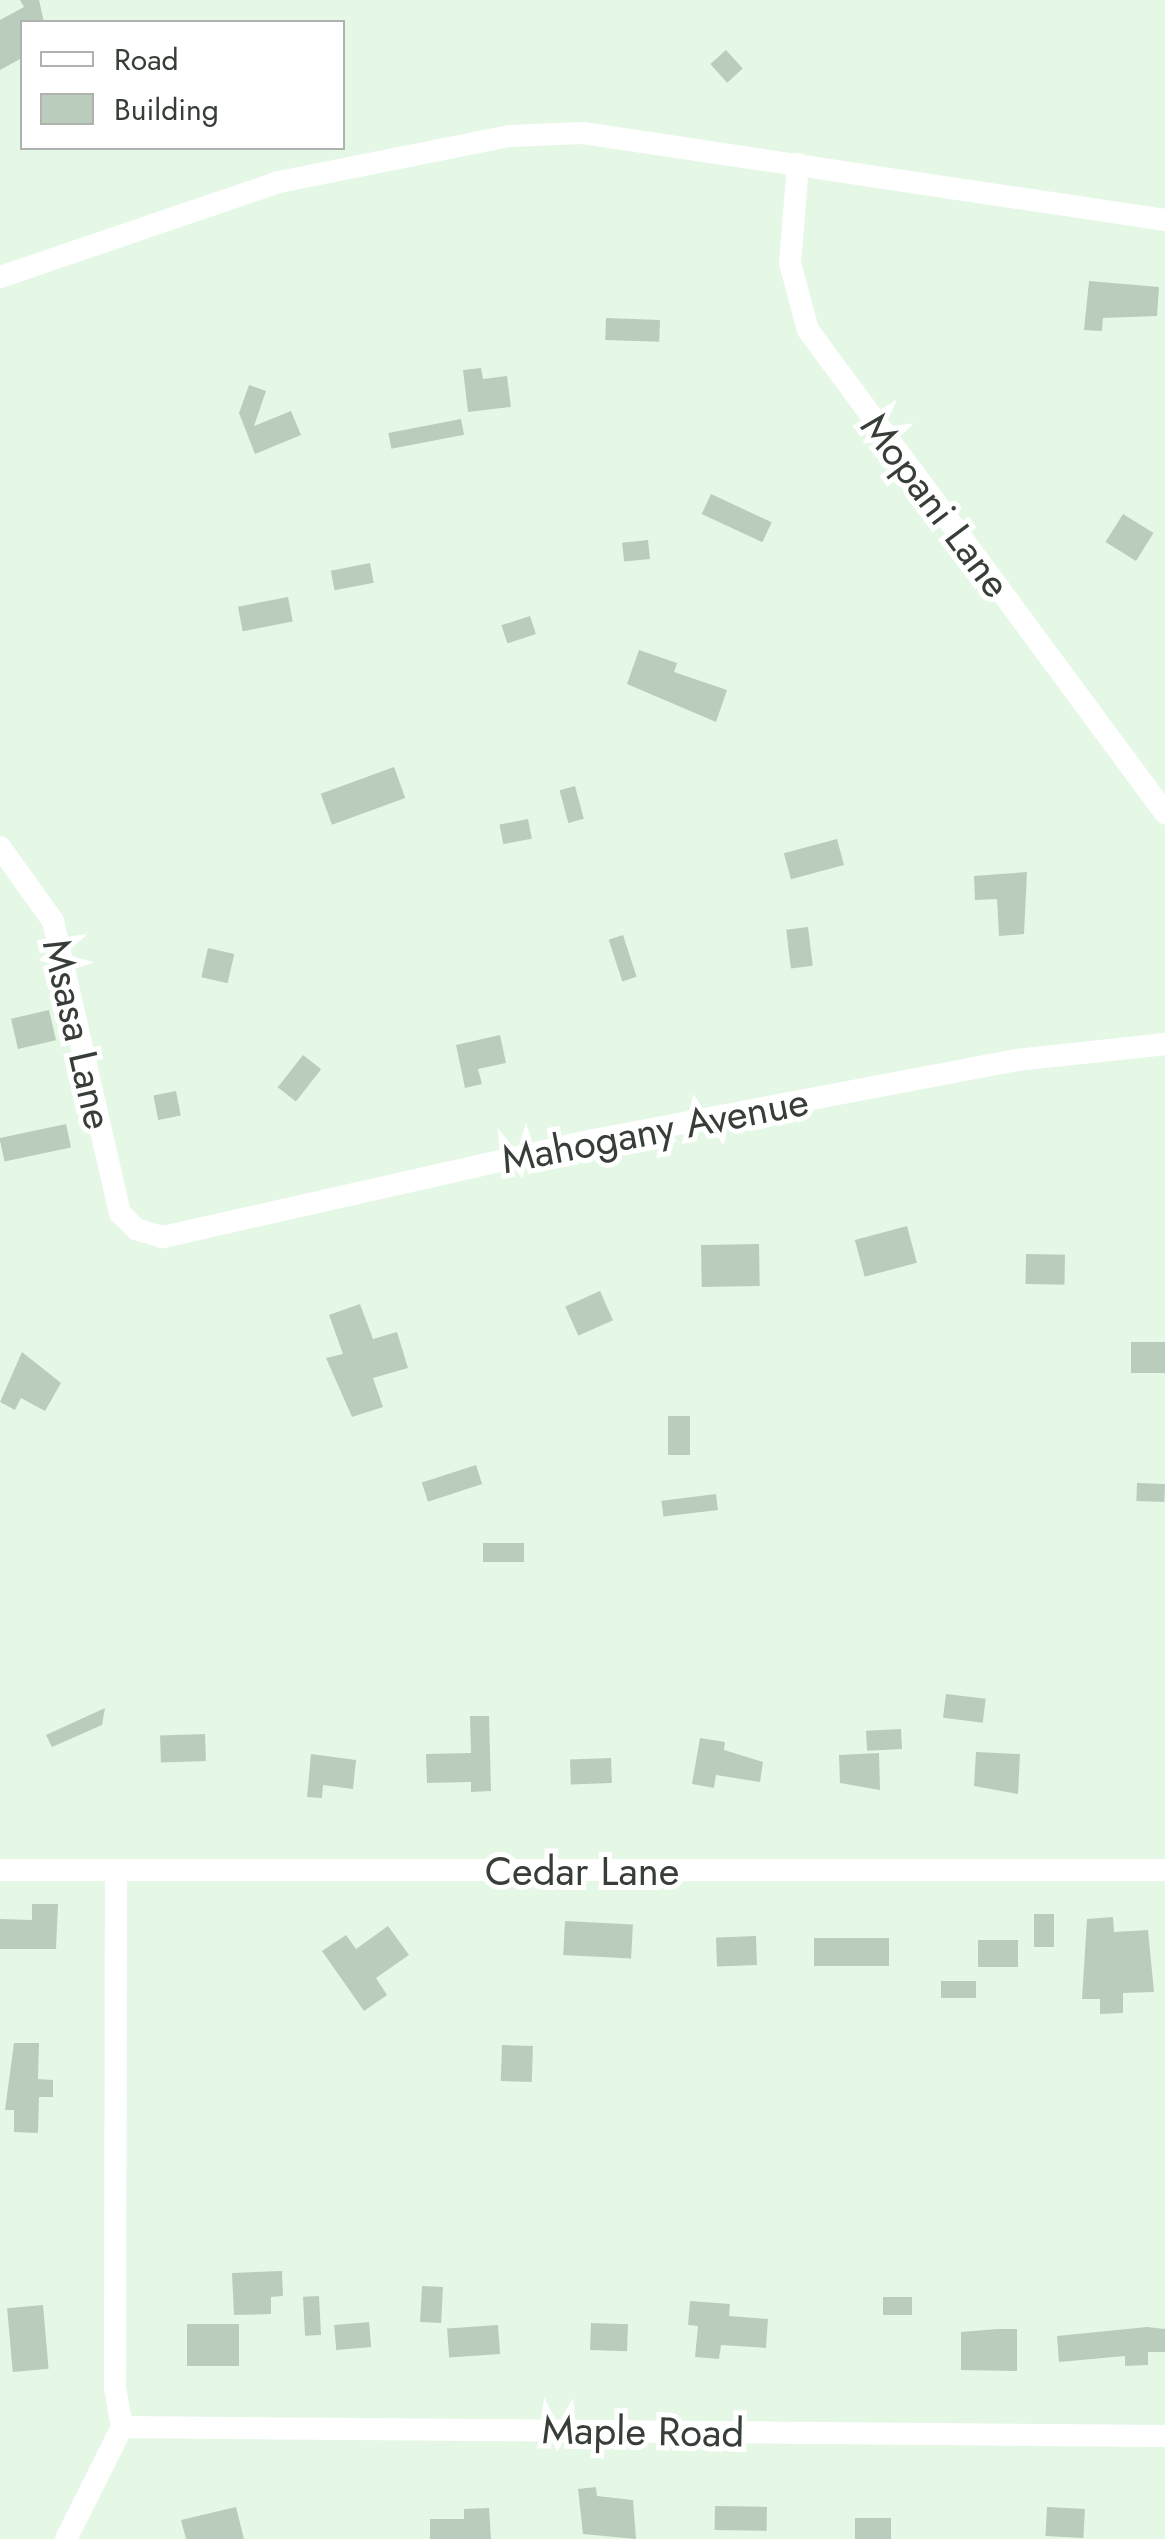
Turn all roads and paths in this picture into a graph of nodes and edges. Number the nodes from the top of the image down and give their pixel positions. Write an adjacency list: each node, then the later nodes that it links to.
1 (798, 164): 2 (street); 3 (street); 4 (street, Mopani Lane)
2 (1165, 220)
3 (0, 277)
4 (1165, 813)
5 (0, 847): 7 (street, Msasa Lane)
6 (1165, 1044): 7 (street, Mahogany Avenue)
7 (142, 1232)
8 (0, 1870): 10 (street, Cedar Lane)
9 (1165, 1870): 10 (street, Cedar Lane)
10 (116, 1871): 11 (street)
11 (122, 2426): 12 (street, Maple Road); 13 (street)
12 (1165, 2436)
13 (66, 2539)

